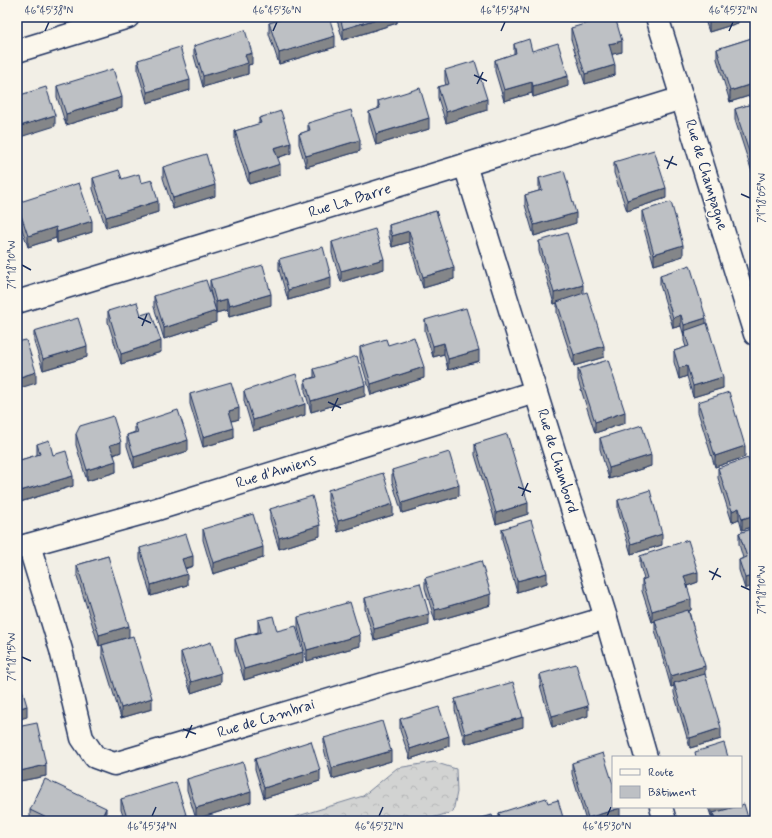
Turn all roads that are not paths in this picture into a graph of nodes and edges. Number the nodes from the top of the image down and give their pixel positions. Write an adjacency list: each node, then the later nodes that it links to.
1 (128, 17): 3 (street)
2 (657, 17): 4 (street, Rue de Champagne)
3 (17, 51)
4 (682, 98): 5 (street, Rue La Barre); 7 (street, Rue de Champagne)
5 (465, 165): 6 (street, Rue La Barre); 8 (street, Rue de Chambord)
6 (17, 302)
7 (755, 334)
8 (535, 392): 9 (street, Rue d'Amiens); 10 (street, Rue de Chambord)
9 (23, 547): 10 (street, Rue de Cambrai)
10 (606, 618): 11 (street, Rue de Chambord)
11 (646, 756)
12 (661, 808): 13 (street)
13 (665, 821)

